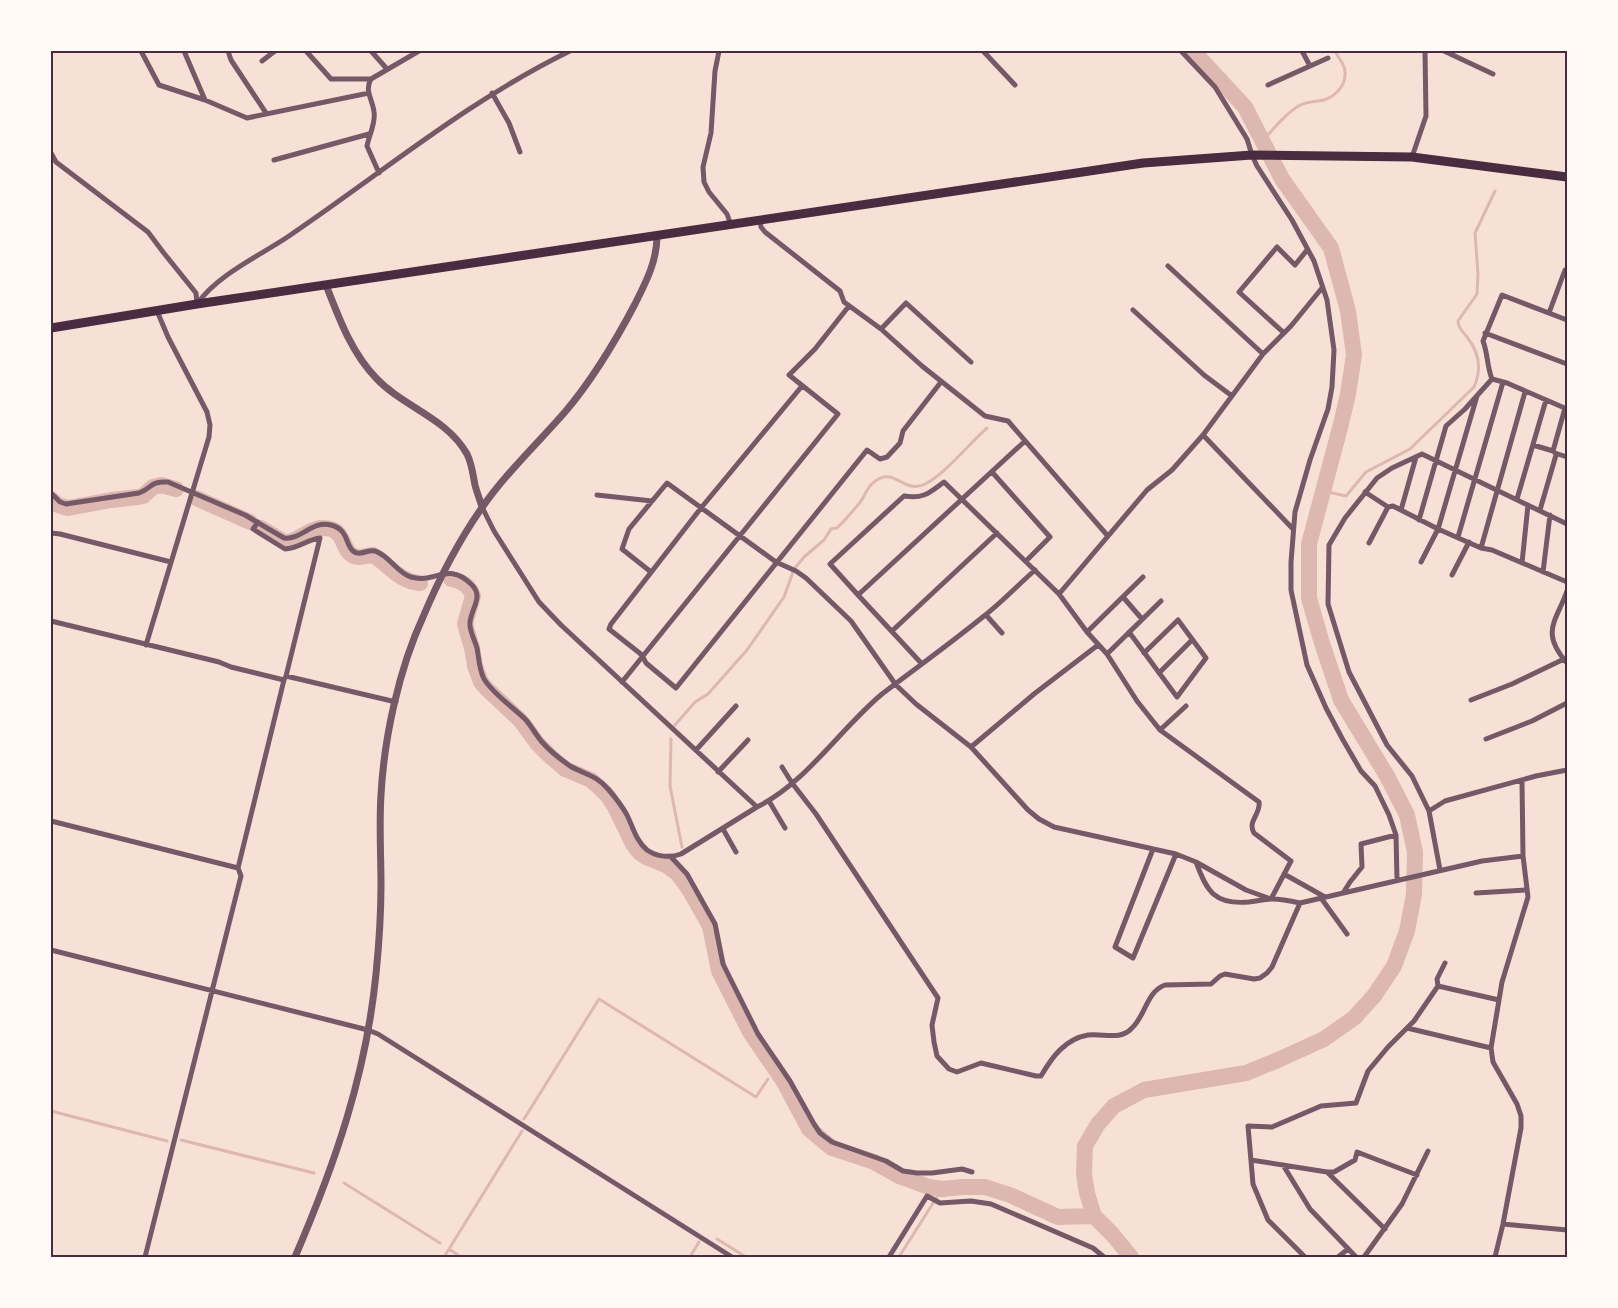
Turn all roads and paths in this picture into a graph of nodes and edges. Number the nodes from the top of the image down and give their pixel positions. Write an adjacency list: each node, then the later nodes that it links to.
1 (141, 51): 26 (street)
2 (184, 51): 26 (street)
3 (228, 51): 27 (street)
4 (275, 51): 17 (street)
5 (306, 51): 21 (street)
6 (381, 51): 15 (street)
7 (419, 51): 19 (street)
8 (570, 51): 25 (street)
9 (719, 51): 37 (street)
10 (983, 51): 22 (street)
11 (1181, 51): 31 (street)
12 (1302, 51): 18 (street)
13 (1425, 51): 32 (street)
14 (1444, 51): 20 (street)
15 (373, 53): 19 (street)
16 (1328, 58): 18 (street)
17 (262, 61)
18 (1310, 66): 23 (street)
19 (387, 69): 21 (street)
20 (1493, 74)
21 (371, 79): 24 (street)
22 (1015, 85)
23 (1268, 85)
24 (369, 93): 27 (street); 28 (street)
25 (492, 93): 29 (street); 34 (street)
26 (205, 100): 27 (street)
27 (266, 112)
28 (369, 134): 33 (street); 34 (street)
29 (520, 152)
30 (51, 153): 44 (street)
31 (1252, 155): 32 (main road); 36 (main road); 39 (street)
32 (1412, 157): 35 (main road)
33 (274, 160)
34 (379, 173): 44 (street)
35 (1567, 177)
36 (760, 220): 37 (main road); 45 (street)
37 (731, 225): 38 (main road)
38 (657, 236): 42 (main road); 85 (street)
39 (1308, 250): 43 (street); 52 (street)
40 (1168, 266): 54 (street)
41 (1567, 272): 48 (street)
42 (326, 285): 44 (main road); 85 (street)
43 (1322, 288): 52 (street); 94 (street)
44 (197, 304): 47 (main road)
45 (849, 306): 51 (street); 60 (street)
46 (1133, 310): 62 (street)
47 (157, 311): 50 (main road); 77 (street)
48 (1549, 313): 49 (street); 53 (street)
49 (1567, 320)
50 (51, 328)
51 (881, 329): 55 (street); 58 (street)
52 (1284, 333): 54 (street)
53 (1485, 333): 56 (street); 57 (street)
54 (1263, 354): 62 (street)
55 (971, 362)
56 (1567, 364)
57 (1492, 379): 59 (street); 63 (street)
58 (941, 382): 67 (street); 106 (street)
59 (1503, 382): 61 (street); 75 (street)
60 (802, 386): 87 (street); 99 (street)
61 (1525, 392): 64 (street); 76 (street)
62 (1232, 396): 66 (street)
63 (1477, 396): 72 (street); 73 (street)
64 (1546, 400): 65 (street); 68 (street)
65 (1566, 409): 69 (street)
66 (1203, 435): 94 (street); 98 (street)
67 (1025, 441): 74 (street); 98 (street)
68 (1533, 445): 69 (street); 82 (street)
69 (1554, 453): 71 (street); 89 (street)
70 (1416, 457): 72 (street); 78 (street); 88 (street)
71 (1567, 457)
72 (1435, 460): 73 (street); 91 (street)
73 (1455, 469): 75 (street); 95 (street)
74 (992, 472): 81 (street); 104 (street)
75 (1474, 479): 76 (street); 100 (street)
76 (1497, 490): 82 (street); 103 (street)
77 (192, 492): 79 (street); 92 (street); 105 (street)
78 (1365, 492): 86 (street); 157 (street)
79 (51, 493)
80 (597, 495): 83 (street)
81 (963, 499): 97 (street); 118 (street); 118 (street)
82 (1517, 499): 84 (street)
83 (652, 501): 87 (street); 111 (street)
84 (1528, 505): 89 (street); 108 (street)
85 (482, 507): 112 (street); 138 (street)
86 (1388, 507): 88 (street); 102 (street)
87 (701, 508): 99 (street); 111 (street)
88 (1401, 510): 91 (street)
89 (1540, 510): 90 (street)
90 (1550, 515): 93 (street); 110 (street)
91 (1419, 520): 95 (street)
92 (258, 522): 112 (street); 137 (street)
93 (1567, 524)
94 (1293, 529): 161 (street)
95 (1438, 529): 100 (street); 107 (street)
96 (51, 533): 105 (street)
97 (997, 533): 104 (street); 124 (street)
98 (1107, 535): 117 (street)
99 (739, 536): 106 (street); 133 (street)
100 (1458, 537): 101 (street)
101 (1468, 542): 103 (street); 113 (street)
102 (1369, 543)
103 (1481, 548): 108 (street)
104 (1026, 561): 109 (street)
105 (171, 562): 129 (street)
106 (776, 562): 133 (street); 139 (street)
107 (1421, 562)
108 (1522, 563): 110 (street)
109 (1035, 570): 117 (street); 121 (street)
110 (1543, 572): 115 (street)
111 (651, 573): 133 (street)
112 (442, 575): 141 (street); 166 (street)
113 (1452, 575)
114 (1143, 577): 119 (street)
115 (1567, 582)
116 (1567, 591): 134 (street)
117 (1059, 594): 125 (street)
118 (858, 595): 124 (street)
119 (1123, 597): 122 (street); 125 (street)
120 (1161, 601): 122 (street)
121 (986, 615): 127 (street); 135 (street)
122 (1142, 619): 126 (street)
123 (51, 621): 129 (street)
124 (892, 632): 135 (street)
125 (1088, 632): 130 (street)
126 (1129, 632): 131 (street); 132 (street)
127 (1002, 633)
128 (1192, 640): 131 (street); 136 (street); 136 (street)
129 (146, 645): 137 (street)
130 (1098, 645): 132 (street); 148 (street)
131 (1143, 653): 136 (street)
132 (1107, 654): 145 (street)
133 (642, 655): 138 (street)
134 (1565, 661): 140 (street)
135 (922, 664): 139 (street)
136 (1159, 673)
137 (285, 678): 141 (street); 168 (street)
138 (622, 681): 149 (street)
139 (896, 685): 148 (street); 154 (street)
140 (1471, 700)
141 (396, 702): 185 (street)
142 (1567, 703): 146 (street)
143 (736, 706): 149 (street)
144 (1186, 706): 145 (street)
145 (1160, 730): 170 (street)
146 (1486, 739)
147 (748, 740): 152 (street)
148 (971, 747): 162 (street)
149 (696, 750): 152 (street)
150 (782, 767): 154 (street)
151 (1567, 770): 153 (street)
152 (718, 772): 156 (street)
153 (1522, 781): 157 (street); 165 (street)
154 (792, 783): 155 (street); 177 (street)
155 (769, 801): 156 (street); 159 (street)
156 (757, 807): 160 (street)
157 (1429, 812): 169 (street)
158 (51, 820): 168 (street)
159 (785, 828)
160 (723, 829): 163 (street); 166 (street)
161 (1396, 835): 171 (street); 173 (street)
162 (1154, 849): 164 (street); 164 (street)
163 (736, 852)
164 (1176, 854): 167 (street)
165 (1522, 856): 169 (street); 172 (street)
166 (672, 858): 190 (street)
167 (1197, 862): 176 (street); 176 (street)
168 (238, 868): 182 (street)
169 (1436, 871): 171 (street)
170 (1284, 874): 175 (street); 176 (street)
171 (1399, 880): 173 (street)
172 (1527, 890): 174 (street); 183 (street)
173 (1343, 893): 175 (street)
174 (1476, 893)
175 (1323, 898): 177 (street); 178 (street)
176 (1271, 899): 177 (street)
177 (1300, 903)
178 (1347, 934)
179 (51, 950): 182 (street)
180 (1446, 963): 181 (street)
181 (1438, 986): 183 (street); 184 (street)
182 (213, 990): 185 (street); 197 (street)
183 (1498, 1000): 186 (street)
184 (1407, 1028): 186 (street); 188 (street)
185 (368, 1030): 198 (street); 199 (street)
186 (1491, 1048): 193 (street)
187 (1428, 1151): 192 (street)
188 (1251, 1160): 189 (street); 202 (street)
189 (1283, 1165): 191 (street); 196 (street)
190 (972, 1172)
191 (1327, 1172): 192 (street); 194 (street)
192 (1417, 1175): 194 (street)
193 (1503, 1224): 195 (street); 206 (street)
194 (1385, 1229): 205 (street)
195 (1567, 1230)
196 (1348, 1249): 203 (street); 204 (street)
197 (145, 1257)
198 (295, 1257)
199 (732, 1257)
200 (889, 1257): 201 (street)
201 (1104, 1257)
202 (1305, 1257)
203 (1338, 1257)
204 (1356, 1257)
205 (1364, 1257)
206 (1495, 1257)

